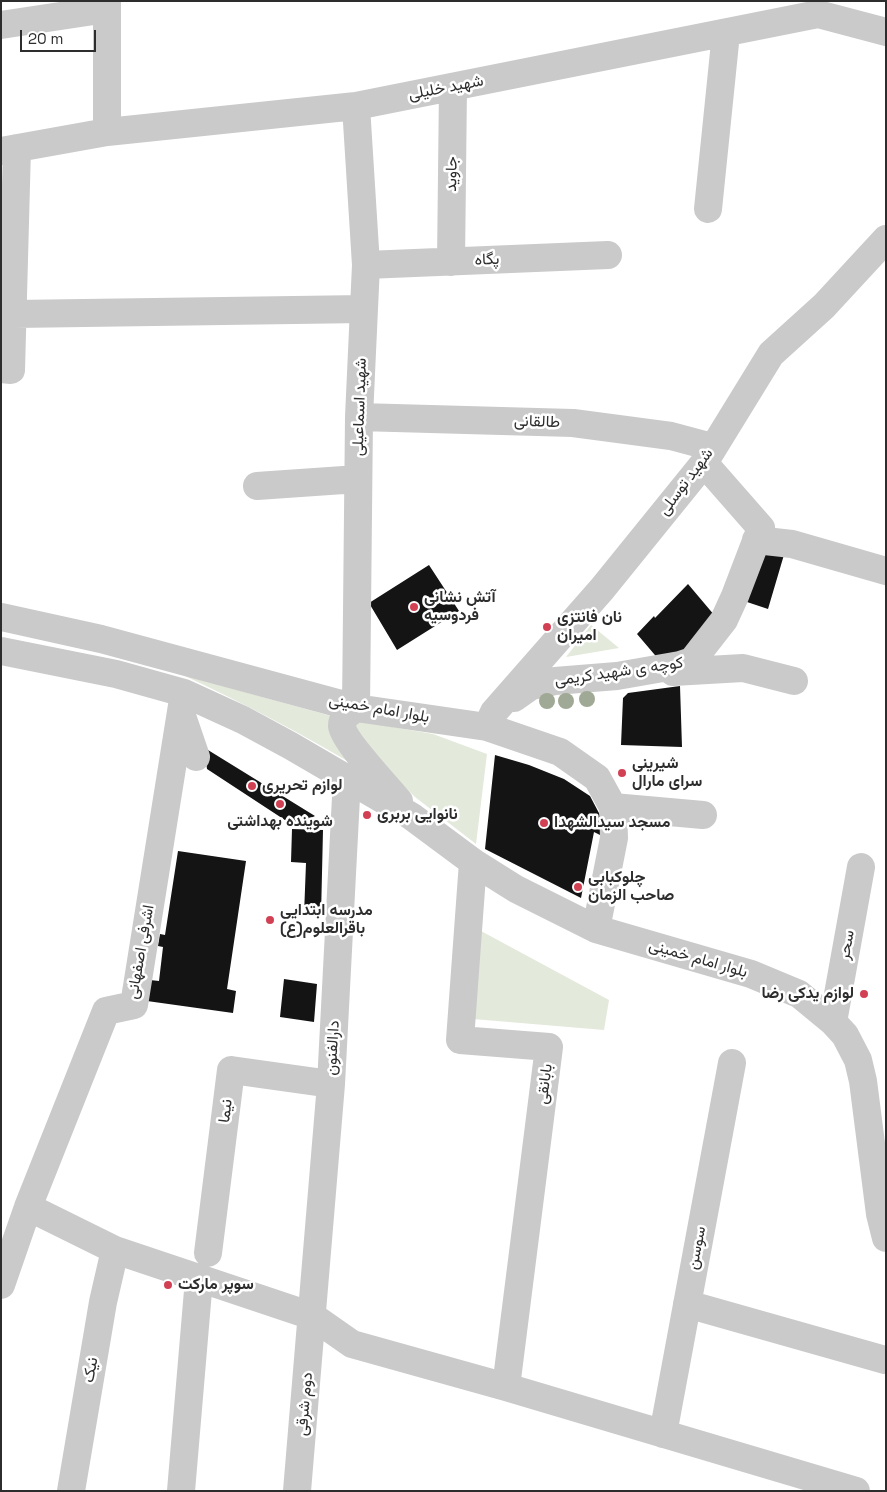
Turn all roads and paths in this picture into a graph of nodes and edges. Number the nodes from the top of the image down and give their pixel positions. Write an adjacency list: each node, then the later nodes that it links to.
1 (107, 5): 3 (street); 8 (street)
2 (815, 8): 4 (street, شهید خلیلی); 5 (street, شهید خلیلی)
3 (1, 25)
4 (886, 32)
5 (726, 33): 6 (street, شهید خلیلی); 10 (street)
6 (453, 87): 7 (street, شهید خلیلی); 13 (street, جاوید)
7 (356, 106): 8 (street, شهید خلیلی); 14 (street, شهید اسماعیلی)
8 (107, 132): 9 (street, شهید خلیلی)
9 (9, 150): 16 (street)
10 (708, 209)
11 (886, 239): 19 (street, شهید توسلی)
12 (608, 255): 13 (street, پگاه)
13 (451, 262): 14 (street, پگاه)
14 (366, 265): 15 (street, شهید اسماعیلی)
15 (364, 309): 16 (street); 18 (street, شهید اسماعیلی)
16 (14, 314): 17 (street)
17 (6, 369)
18 (359, 418): 19 (street, طالقانی); 20 (street, شهید اسماعیلی)
19 (708, 455): 22 (street); 30 (street, شهید توسلی)
20 (358, 478): 21 (street); 29 (street, شهید اسماعیلی)
21 (257, 486)
22 (758, 534): 23 (street); 26 (street, کوچه ی شهید کریمی)
23 (886, 571)
24 (1, 617): 29 (street, بلوار امام خمینی)
25 (1, 650): 28 (street, بلوار امام خمینی)
26 (617, 676): 27 (street); 30 (street, کوچه ی شهید کریمی)
27 (794, 681)
28 (183, 703): 31 (street); 32 (street, بلوار امام خمینی); 43 (street, اشرفی اصفهانی)
29 (356, 708): 30 (street, بلوار امام خمینی); 35 (street)
30 (491, 720): 33 (street, بلوار امام خمینی)
31 (196, 757)
32 (347, 778): 35 (street, بلوار امام خمینی); 41 (street, دارالفنون)
33 (613, 807): 34 (street); 38 (street, بلوار امام خمینی)
34 (702, 815)
35 (411, 816): 36 (street, بلوار امام خمینی)
36 (473, 862): 38 (street, بلوار امام خمینی); 52 (street, بابانقی)
37 (861, 867): 39 (street, سحر)
38 (596, 929): 39 (street, بلوار امام خمینی)
39 (833, 1022): 42 (street, بلوار امام خمینی)
40 (732, 1063): 49 (street, سوسن)
41 (331, 1084): 46 (street, نیما); 50 (street, دارالفنون)
42 (878, 1138): 44 (street, بلوار امام خمینی)
43 (28, 1207): 45 (street); 48 (street)
44 (886, 1238)
45 (114, 1250): 47 (street); 54 (street, نیک)
46 (208, 1253)
47 (199, 1279): 50 (street); 55 (street)
48 (1, 1286)
49 (687, 1304): 51 (street); 53 (street, سوسن)
50 (312, 1316): 52 (street); 56 (street, دوم شرقی)
51 (885, 1360)
52 (506, 1387): 53 (street)
53 (662, 1434): 57 (street)
54 (71, 1491)
55 (181, 1491)
56 (297, 1491)
57 (856, 1491)

